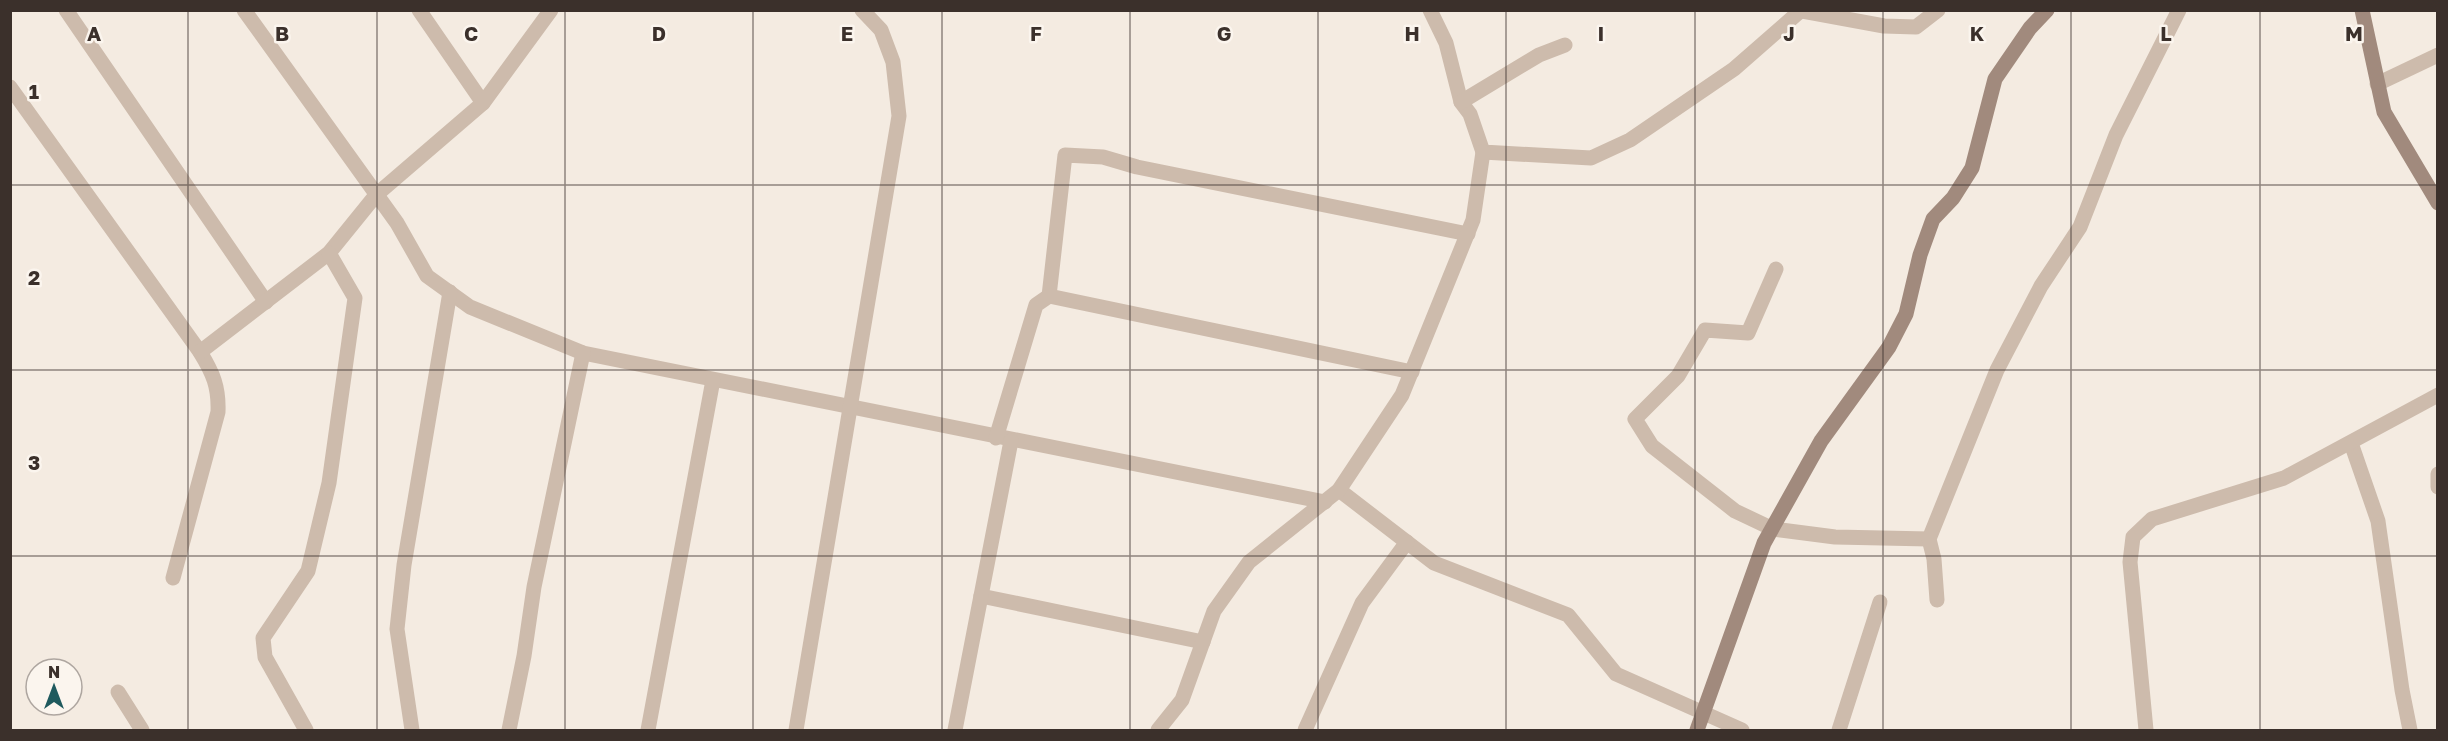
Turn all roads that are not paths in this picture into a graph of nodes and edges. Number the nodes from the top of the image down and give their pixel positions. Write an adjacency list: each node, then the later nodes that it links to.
1 (66, 10): 26 (street)
2 (244, 10): 19 (street)
3 (419, 10): 17 (street)
4 (551, 10): 17 (street)
5 (862, 10): 32 (street)
6 (1430, 10): 16 (street)
7 (1938, 10): 11 (street)
8 (2047, 10): 39 (street)
9 (2179, 10): 40 (street)
10 (2362, 10): 14 (street)
11 (1798, 11): 18 (street)
12 (1565, 45): 16 (street)
13 (2438, 55): 14 (street)
14 (2377, 84): 20 (street)
15 (10, 87): 27 (street)
16 (1461, 102): 18 (street)
17 (483, 103): 19 (street)
18 (1484, 152): 21 (street)
19 (376, 195): 22 (street); 24 (street)
20 (2438, 203)
21 (1468, 234): 25 (street); 29 (street)
22 (329, 253): 26 (street); 50 (street)
23 (1776, 269): 39 (street)
24 (450, 292): 28 (street); 51 (street)
25 (1049, 296): 29 (street); 33 (street)
26 (266, 302): 27 (street)
27 (200, 352): 42 (street)
28 (583, 353): 30 (street); 52 (street)
29 (1412, 372): 37 (street)
30 (714, 380): 32 (street); 53 (street)
31 (2438, 395): 34 (street)
32 (850, 408): 33 (street); 54 (street)
33 (1004, 440): 38 (street); 43 (street)
34 (2351, 443): 61 (street); 62 (street)
35 (2438, 474): 36 (street)
36 (2438, 487)
37 (1339, 490): 38 (street); 41 (street)
38 (1325, 502): 46 (street)
39 (1773, 529): 40 (street); 48 (street)
40 (1929, 539): 44 (street)
41 (1407, 542): 48 (street); 57 (street)
42 (173, 578)
43 (981, 596): 46 (street); 55 (street)
44 (1937, 600)
45 (1880, 602): 60 (street)
46 (1203, 642): 56 (street)
47 (118, 692): 49 (street)
48 (1703, 711): 58 (street); 59 (street)
49 (142, 730)
50 (306, 730)
51 (412, 730)
52 (509, 730)
53 (648, 730)
54 (796, 730)
55 (955, 730)
56 (1158, 730)
57 (1305, 730)
58 (1697, 730)
59 (1742, 730)
60 (1839, 730)
61 (2146, 730)
62 (2410, 730)

